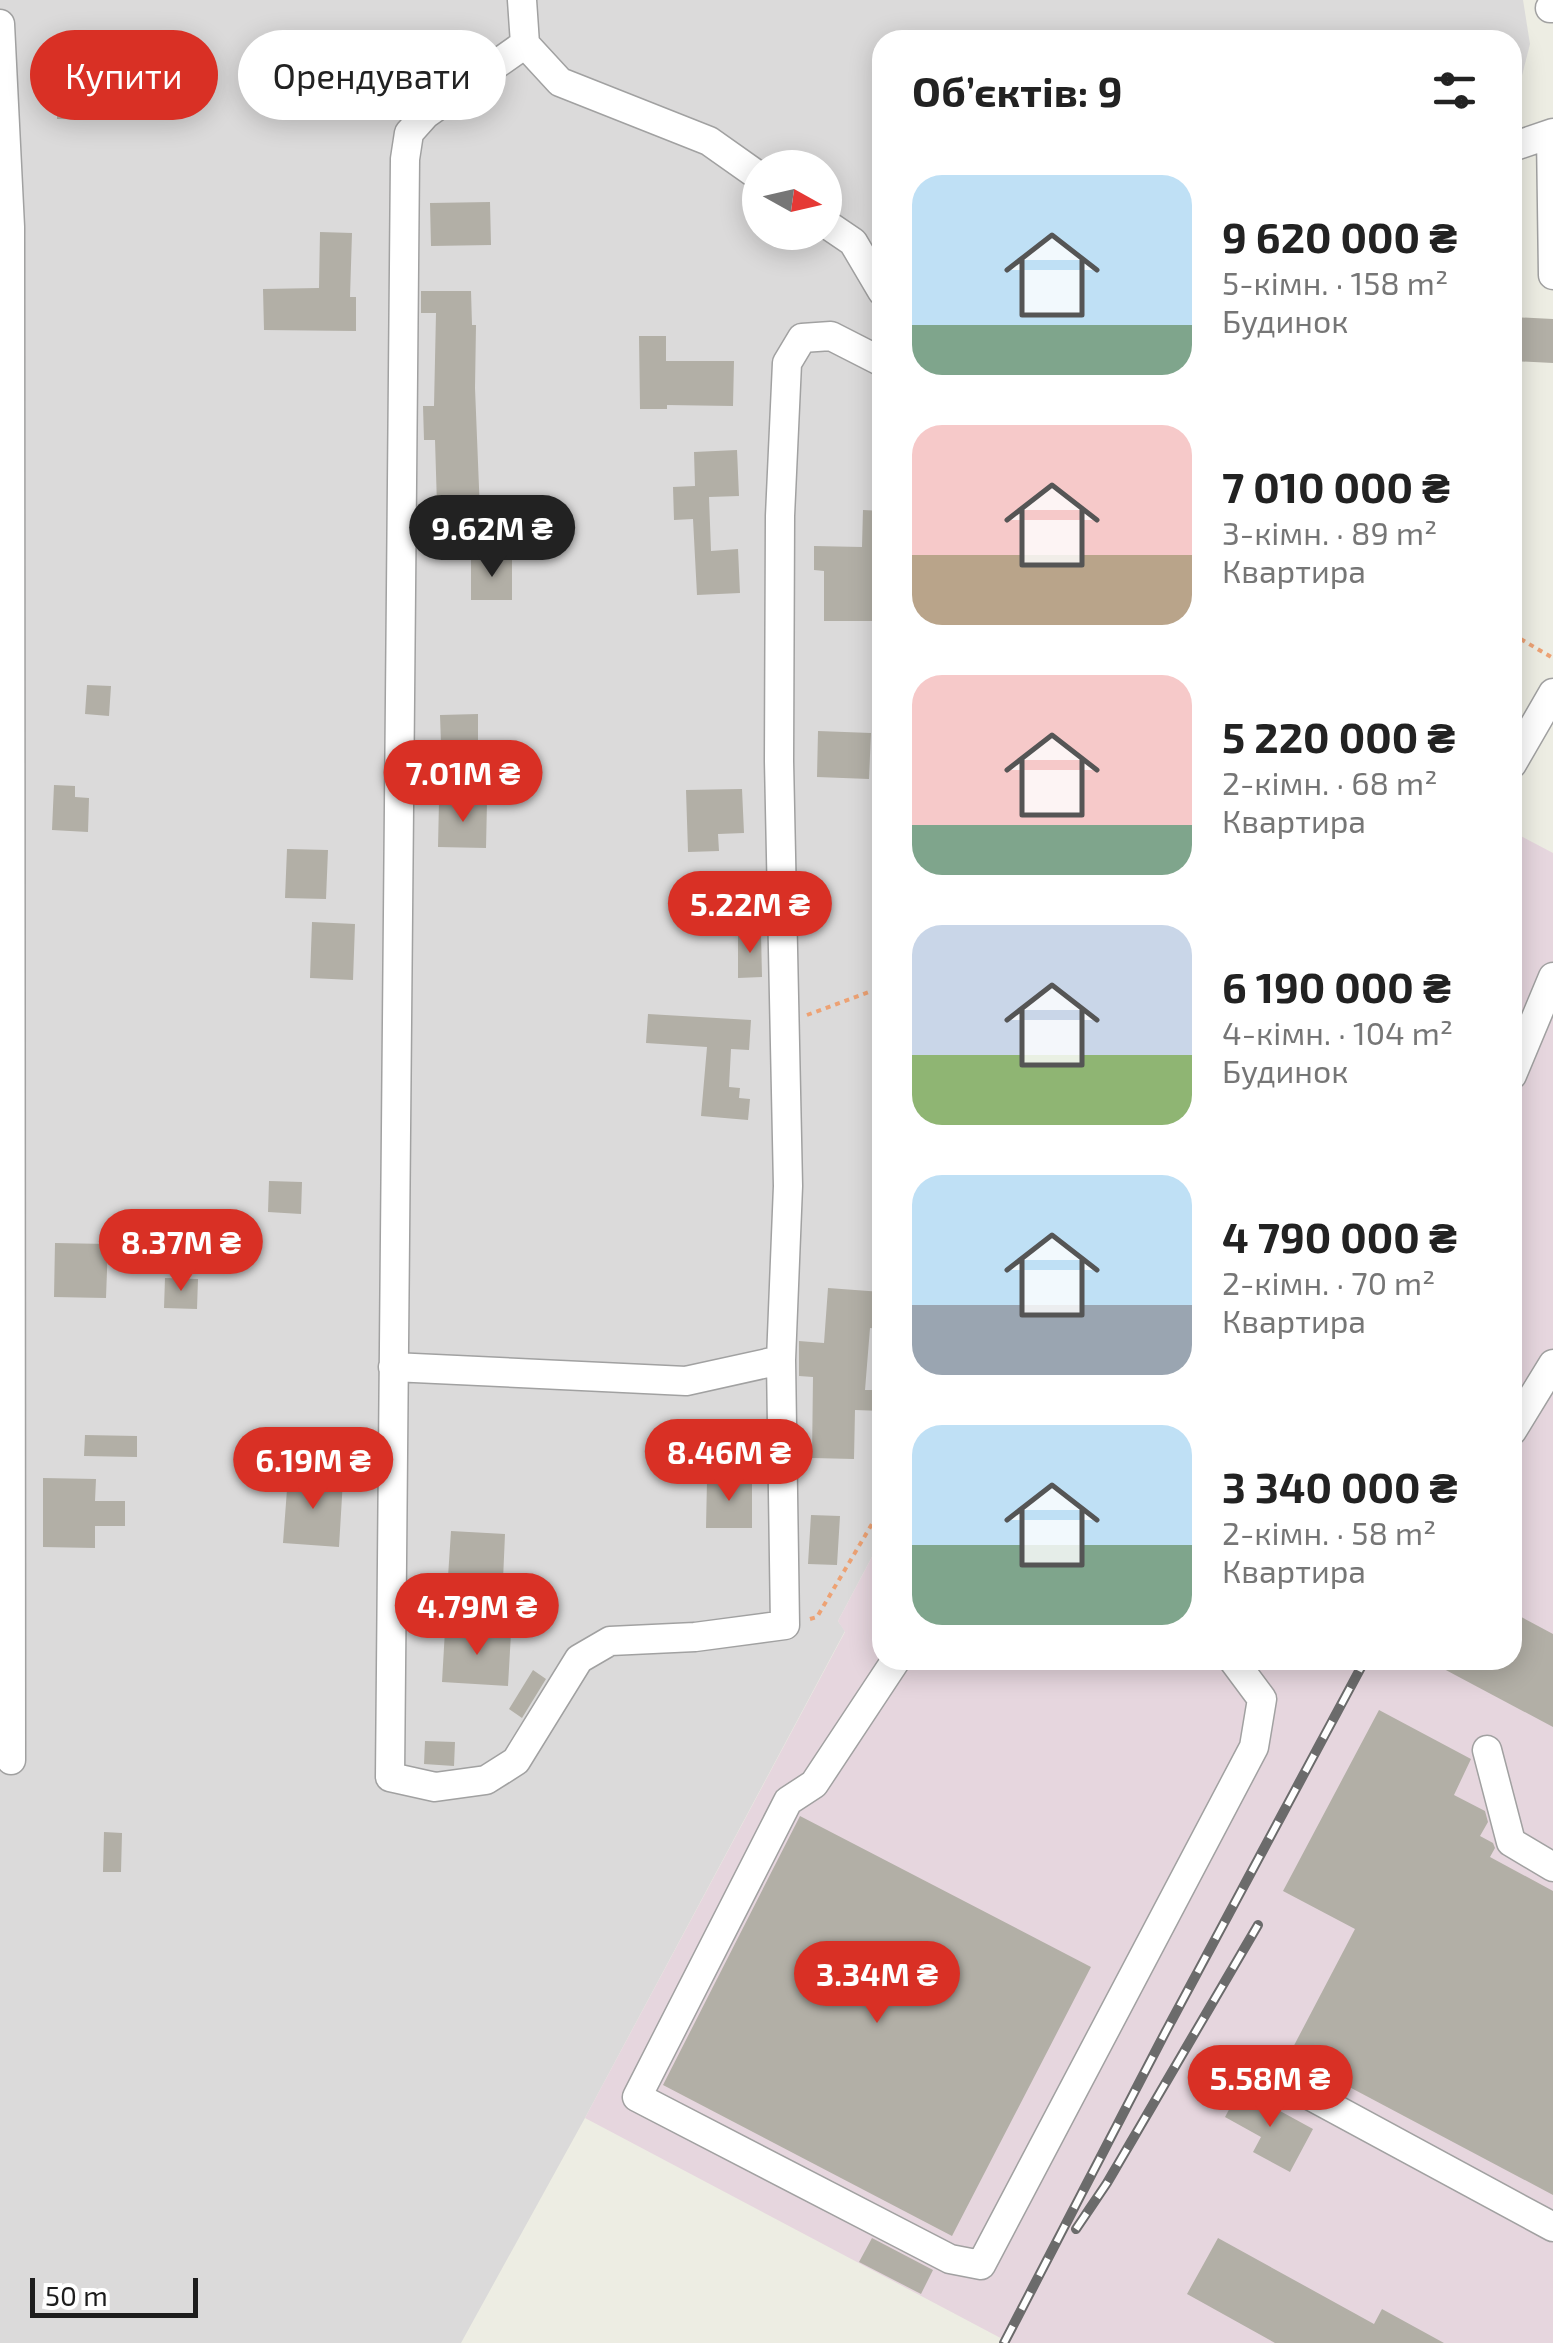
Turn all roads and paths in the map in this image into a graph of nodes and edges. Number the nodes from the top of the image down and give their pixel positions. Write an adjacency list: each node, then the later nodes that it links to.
1 (522, 0): 3 (street)
2 (0, 24): 14 (street)
3 (524, 44): 6 (street); 23 (street)
4 (1552, 134): 5 (street); 9 (street)
5 (1522, 144)
6 (742, 163)
7 (842, 234): 8 (street)
8 (872, 275)
9 (1553, 276)
10 (872, 357): 18 (street)
11 (1522, 640): 12 (path)
12 (1553, 658)
13 (1553, 693): 15 (street)
14 (4, 737): 20 (street)
15 (1522, 747)
16 (1553, 976): 19 (street)
17 (872, 991): 18 (path)
18 (782, 1024): 21 (street)
19 (1522, 1051)
20 (5, 1354): 30 (street)
21 (782, 1360): 23 (street); 26 (street)
22 (1553, 1364): 24 (street)
23 (393, 1367): 26 (street)
24 (1522, 1415)
25 (872, 1525): 26 (path)
26 (785, 1625)
27 (889, 1670): 28 (street)
28 (1240, 1670)
29 (1488, 1750): 31 (street)
30 (11, 1760)
31 (1553, 1867)
32 (1262, 2070): 33 (street)
33 (1553, 2227)

